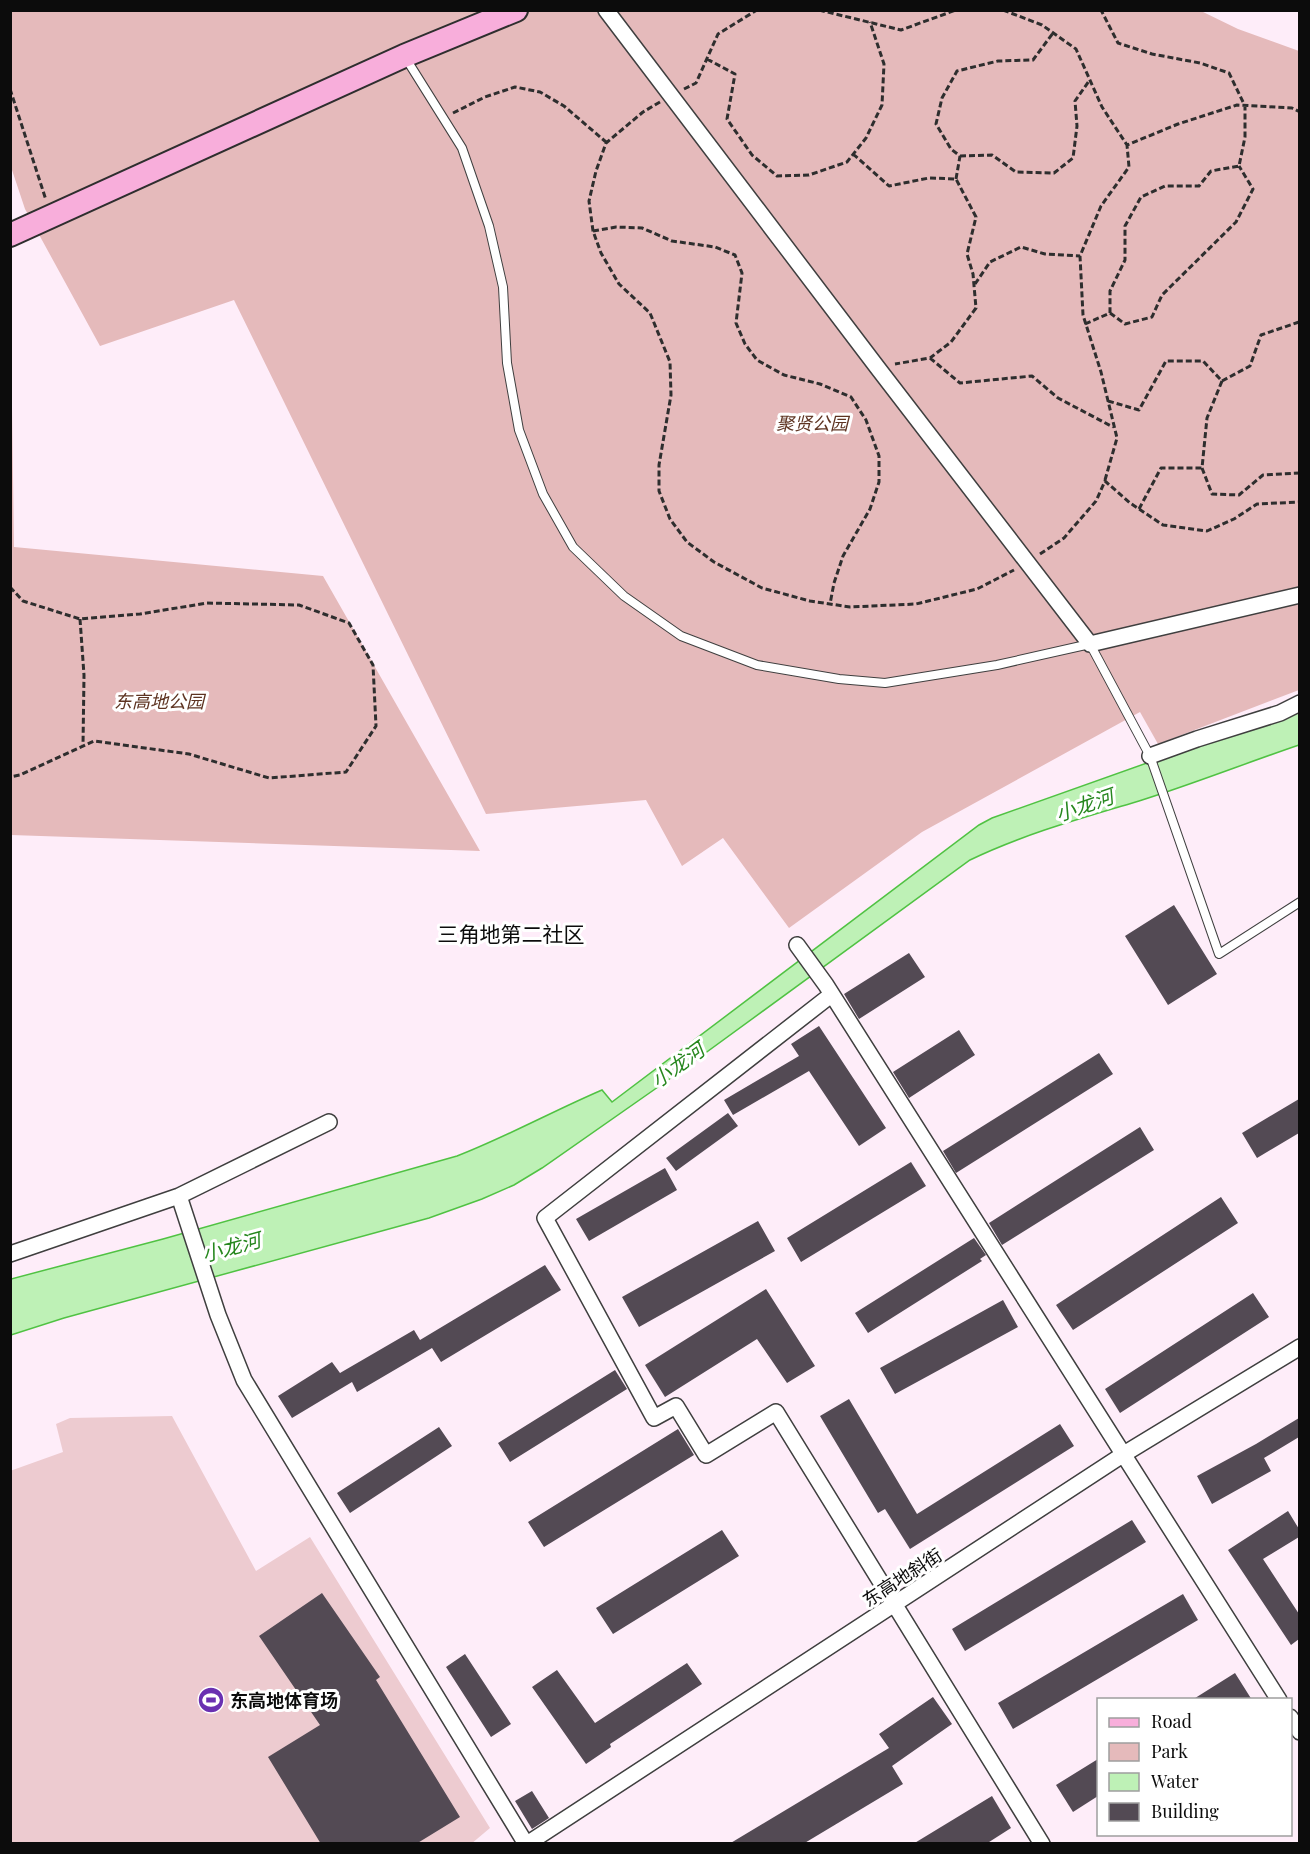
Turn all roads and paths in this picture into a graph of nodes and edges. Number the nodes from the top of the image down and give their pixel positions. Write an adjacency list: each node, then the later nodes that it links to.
1 (516, 10): 10 (street)
2 (606, 10): 14 (street)
3 (757, 10): 11 (path)
4 (819, 10): 8 (path)
5 (956, 10): 8 (path)
6 (1004, 10): 9 (path)
7 (1101, 10): 15 (path)
8 (870, 22): 20 (path)
9 (1053, 33): 12 (path); 21 (path)
10 (404, 56): 17 (lane); 24 (street)
11 (707, 59): 14 (path); 20 (path)
12 (1090, 81): 19 (path); 21 (path)
13 (10, 89): 24 (path)
14 (671, 96): 18 (path); 33 (street)
15 (1245, 106): 16 (path); 19 (path); 22 (path)
16 (1299, 112)
17 (443, 118): 18 (path); 47 (lane)
18 (606, 143): 25 (path)
19 (1127, 145): 27 (path)
20 (853, 154): 23 (path)
21 (960, 156): 23 (path)
22 (1239, 166): 29 (path); 29 (path)
23 (956, 179): 28 (path)
24 (52, 216): 26 (street)
25 (592, 231): 45 (path); 45 (path)
26 (10, 235)
27 (1080, 256): 28 (path); 31 (path)
28 (974, 285): 32 (path)
29 (1110, 313): 31 (path)
30 (1299, 321): 34 (path)
31 (1085, 324): 35 (path)
32 (930, 358): 33 (path); 36 (path)
33 (877, 367): 42 (street)
34 (1222, 381): 35 (path); 37 (path)
35 (1108, 401): 36 (path)
36 (1114, 428): 39 (path)
37 (1202, 468): 38 (path); 41 (path)
38 (1299, 473)
39 (1105, 481): 41 (path); 42 (path)
40 (1299, 502): 41 (path)
41 (1140, 509)
42 (1028, 563): 45 (path); 47 (street)
43 (10, 587): 46 (path)
44 (1299, 595): 47 (street)
45 (830, 604)
46 (80, 619): 49 (path); 49 (path)
47 (1090, 644): 50 (lane)
48 (1299, 703): 50 (street)
49 (83, 746): 51 (path)
50 (1150, 756): 52 (lane)
51 (10, 777)
52 (1299, 902)
53 (797, 945): 54 (street)
54 (828, 990): 59 (street); 60 (street)
55 (329, 1122): 56 (street)
56 (178, 1196): 57 (street); 62 (street)
57 (10, 1254)
58 (1299, 1347): 59 (street, 东高地斜街)
59 (1124, 1454): 60 (street, 东高地斜街); 61 (street)
60 (895, 1605): 62 (street, 东高地斜街); 63 (street)
61 (1278, 1698)
62 (527, 1844)
63 (1042, 1844)

